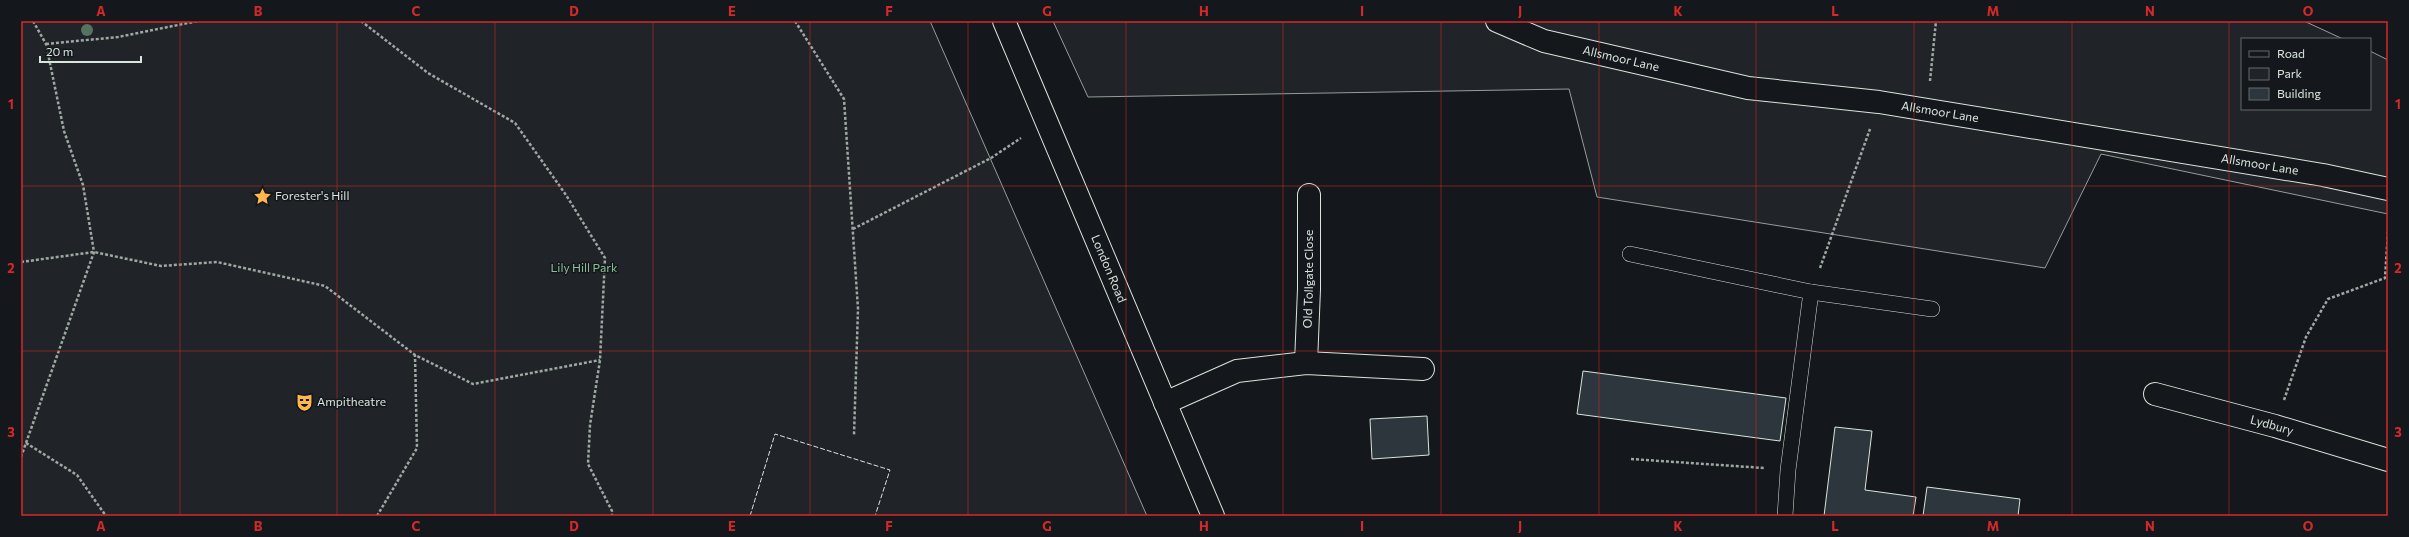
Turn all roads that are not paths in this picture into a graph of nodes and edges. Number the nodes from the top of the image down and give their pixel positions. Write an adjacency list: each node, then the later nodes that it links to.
1 (1004, 21): 11 (street, London Road)
2 (1497, 21): 3 (street, Allsmoor Lane)
3 (2388, 189)
4 (1309, 195): 8 (street, Old Tollgate Close)
5 (1630, 254): 6 (lane)
6 (1811, 292): 7 (lane); 14 (lane)
7 (1932, 309)
8 (1306, 364): 9 (street); 11 (street)
9 (1423, 369)
10 (2156, 394): 12 (street, Lydbury)
11 (1165, 403): 13 (street, London Road)
12 (2388, 460)
13 (1213, 516)
14 (1785, 516)

